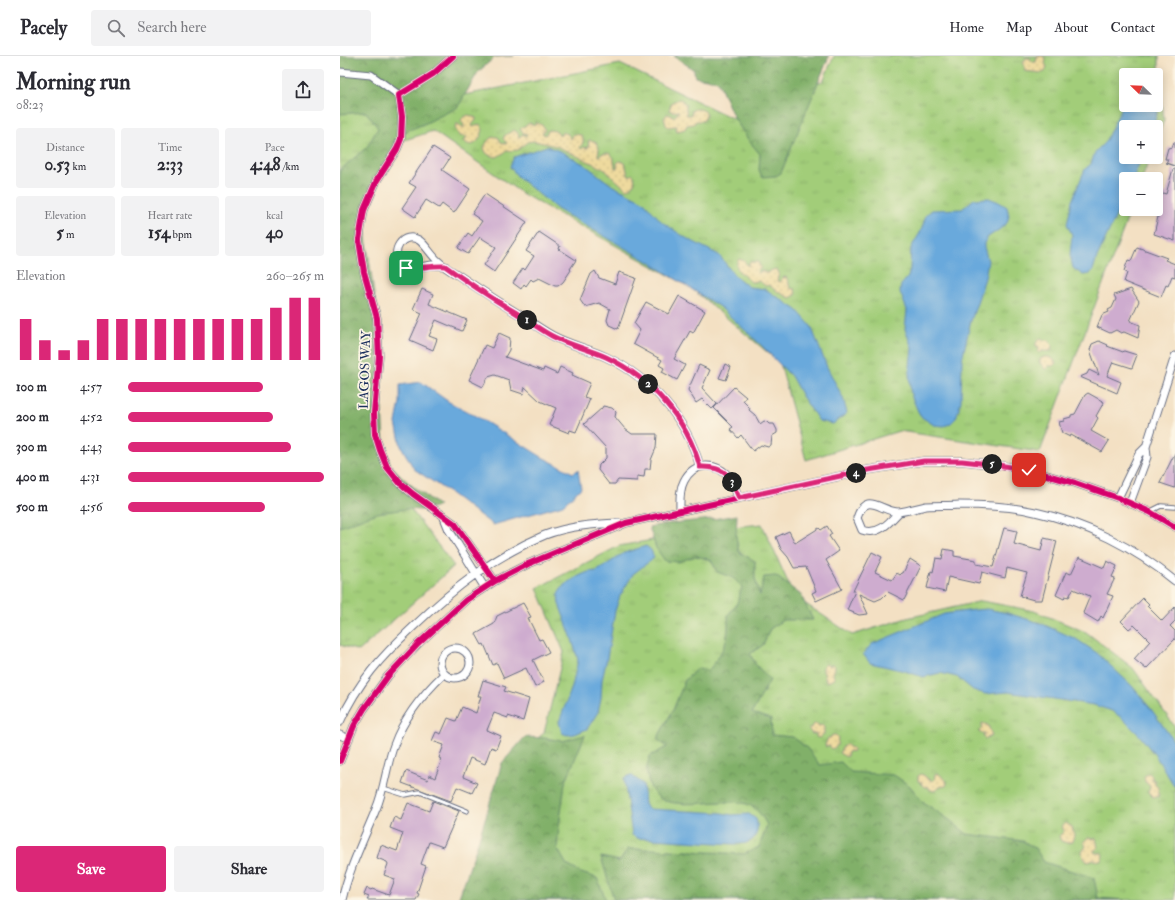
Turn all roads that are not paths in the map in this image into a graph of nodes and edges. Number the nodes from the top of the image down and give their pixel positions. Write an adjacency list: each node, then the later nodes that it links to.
1 (453, 56): 3 (street)
2 (340, 72): 3 (street)
3 (399, 95): 15 (street, LAGOS WAY)
4 (445, 266): 4 (street); 7 (street)
5 (1175, 356): 6 (street)
6 (1146, 447): 9 (street); 10 (street)
7 (700, 467): 8 (street); 12 (street)
8 (739, 498): 9 (street); 12 (street)
9 (1118, 498): 10 (street)
10 (1130, 503): 14 (street)
11 (1175, 507): 14 (lane)
12 (680, 511): 16 (street)
13 (898, 512): 13 (street); 21 (street)
14 (1150, 512): 17 (street)
15 (443, 515): 18 (street, LAGOS WAY); 19 (street)
16 (626, 523): 18 (street); 20 (street)
17 (1175, 527)
18 (485, 566): 19 (street); 20 (street, LAGOS WAY)
19 (476, 573): 22 (street); 24 (street)
20 (496, 581): 22 (street)
21 (1175, 581)
22 (485, 588): 26 (street)
23 (444, 674): 23 (street); 29 (street)
24 (340, 722)
25 (340, 735): 26 (street)
26 (349, 739): 27 (street)
27 (342, 751): 28 (street)
28 (340, 761)
29 (383, 788): 30 (lane); 31 (street)
30 (467, 811)
31 (342, 900)

